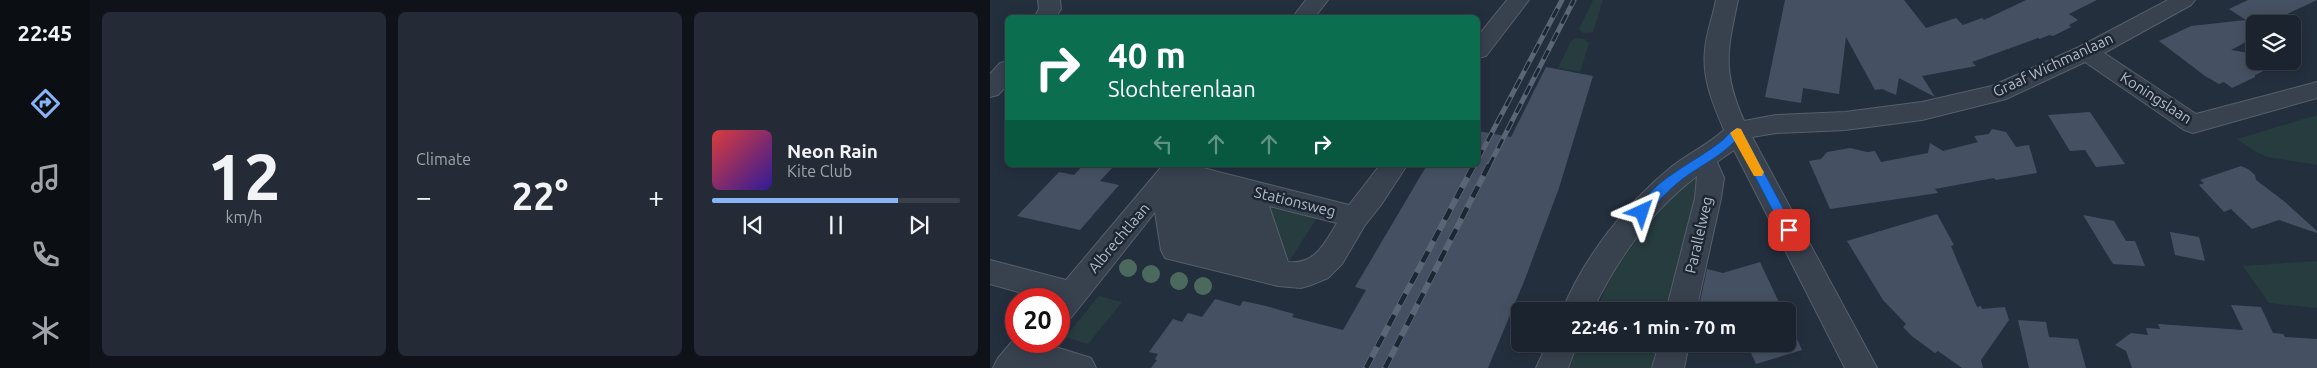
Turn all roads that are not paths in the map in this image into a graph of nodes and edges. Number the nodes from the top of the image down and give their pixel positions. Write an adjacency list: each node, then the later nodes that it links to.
1 (1049, 0): 6 (street)
2 (1317, 0): 7 (street)
3 (1518, 0): 8 (street)
4 (1727, 0): 13 (street)
5 (2184, 0): 9 (street, Graaf Wichmanlaan)
6 (1046, 15)
7 (1304, 15)
8 (1480, 48)
9 (2088, 52): 12 (street, Koningslaan); 13 (street, Graaf Wichmanlaan)
10 (1005, 72): 11 (street)
11 (990, 89)
12 (2317, 90)
13 (1737, 132): 14 (street); 32 (street)
14 (1703, 159): 24 (street); 25 (street, Parallelweg)
15 (1393, 167): 18 (street, Stationsweg)
16 (1202, 178): 17 (street, Albrechtlaan); 18 (street, Stationsweg); 19 (street); 20 (street); 20 (street)
17 (1151, 200): 19 (street); 23 (street, Albrechtlaan)
18 (1355, 216): 20 (street)
19 (1200, 256): 20 (street)
20 (1252, 268)
21 (990, 272): 22 (street)
22 (1030, 288)
23 (1070, 296)
24 (1581, 302)
25 (1683, 302)
26 (1559, 352): 30 (street)
27 (1672, 352): 31 (street)
28 (1022, 354): 29 (street)
29 (1080, 368)
30 (1552, 368)
31 (1668, 368)
32 (1861, 368)

